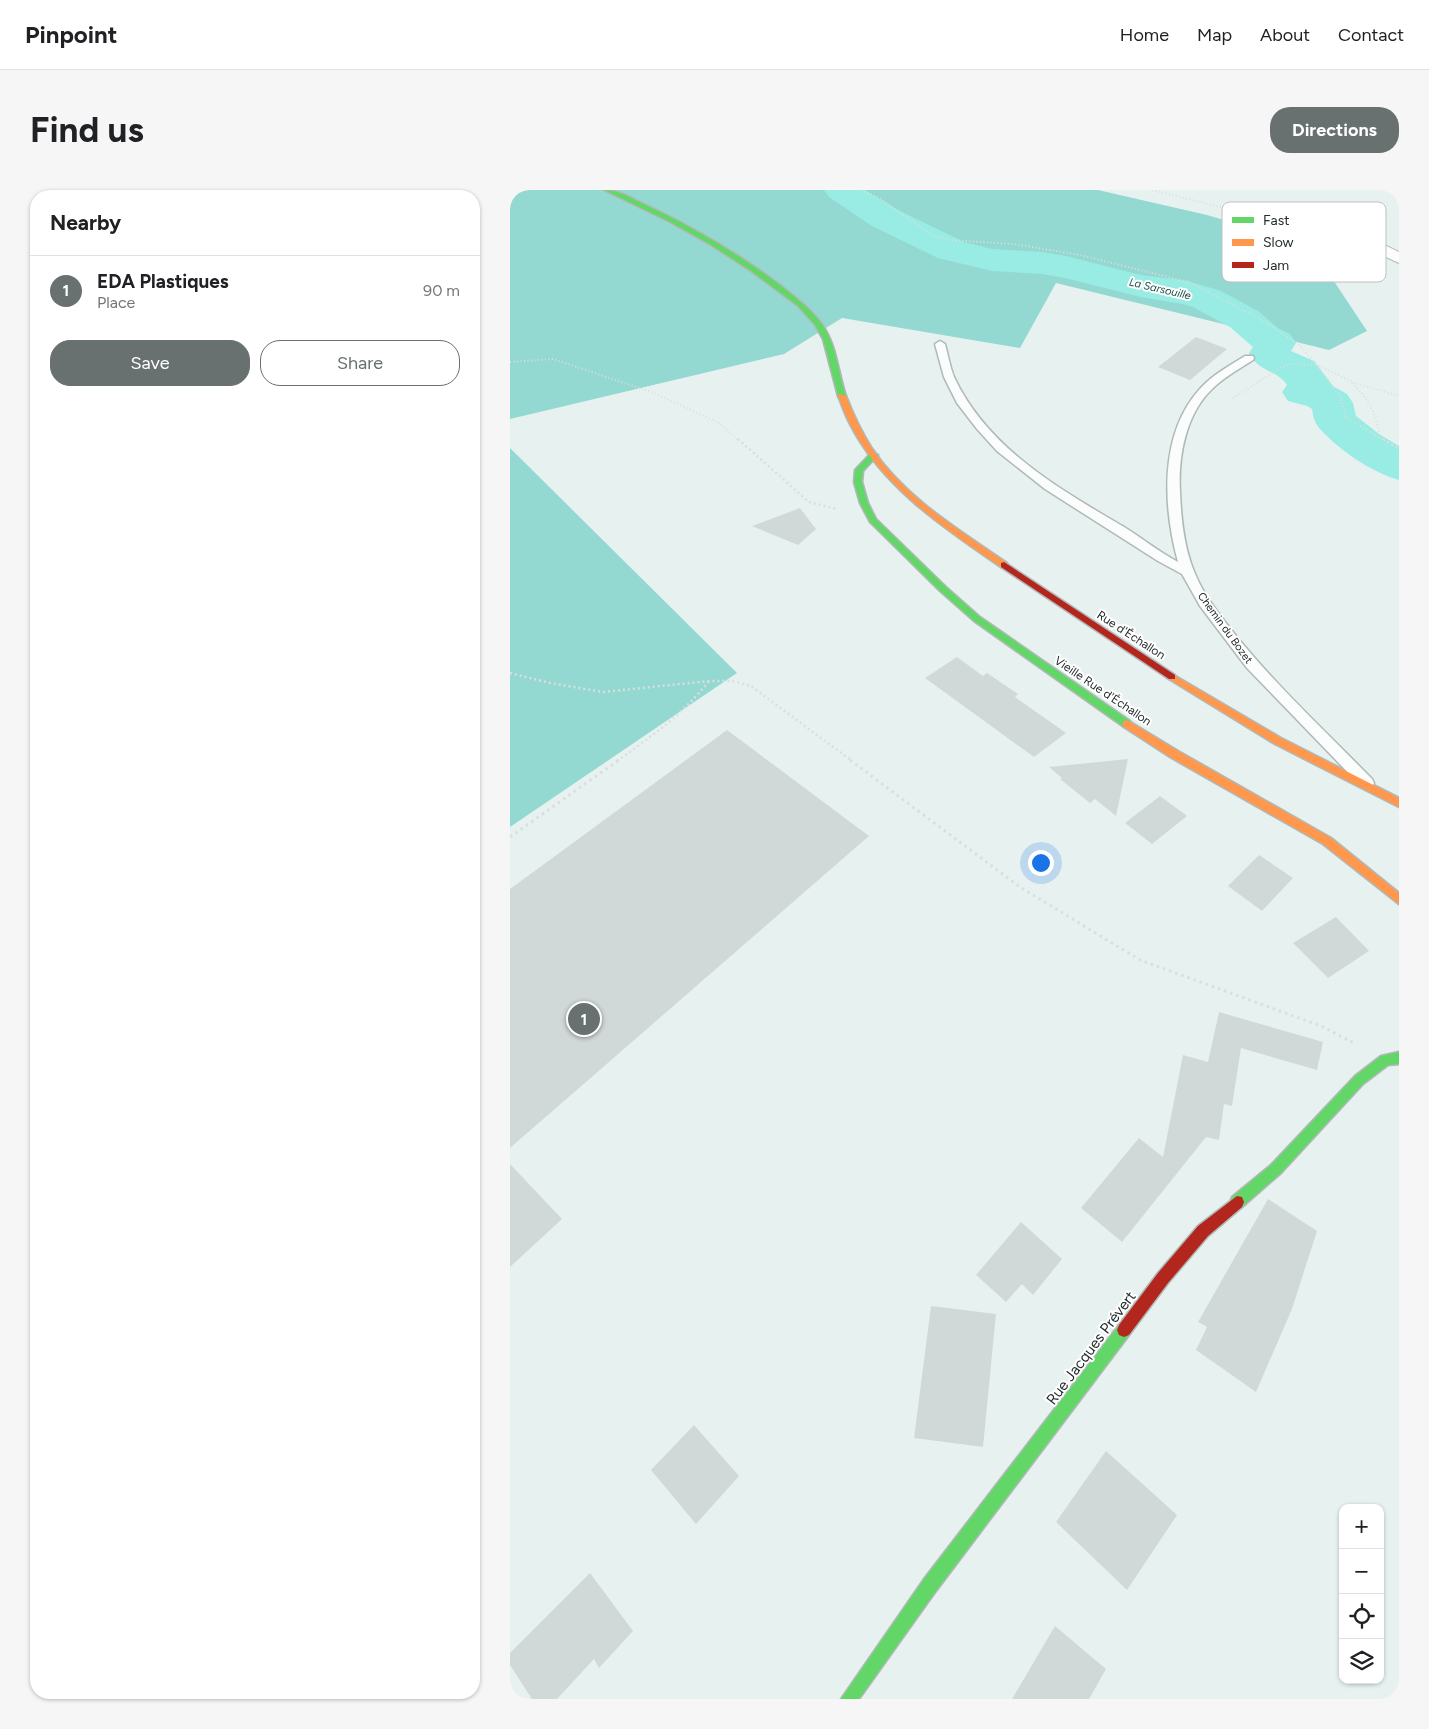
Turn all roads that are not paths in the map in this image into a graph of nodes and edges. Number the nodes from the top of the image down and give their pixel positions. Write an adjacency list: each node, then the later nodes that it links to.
1 (607, 190): 6 (main road, Rue d'Échallon)
2 (1386, 252): 3 (street)
3 (1399, 258)
4 (940, 344): 7 (lane)
5 (1248, 358): 7 (lane, Chemin du Bozet)
6 (874, 455): 8 (main road, Rue d'Échallon); 10 (main road, Vieille Rue d'Échallon)
7 (1187, 571): 8 (lane, Chemin du Bozet)
8 (1375, 792): 9 (main road, Rue d'Échallon)
9 (1399, 803)
10 (1399, 899)
11 (1399, 1058): 12 (main road, Rue Jacques Prévert)
12 (849, 1699)

